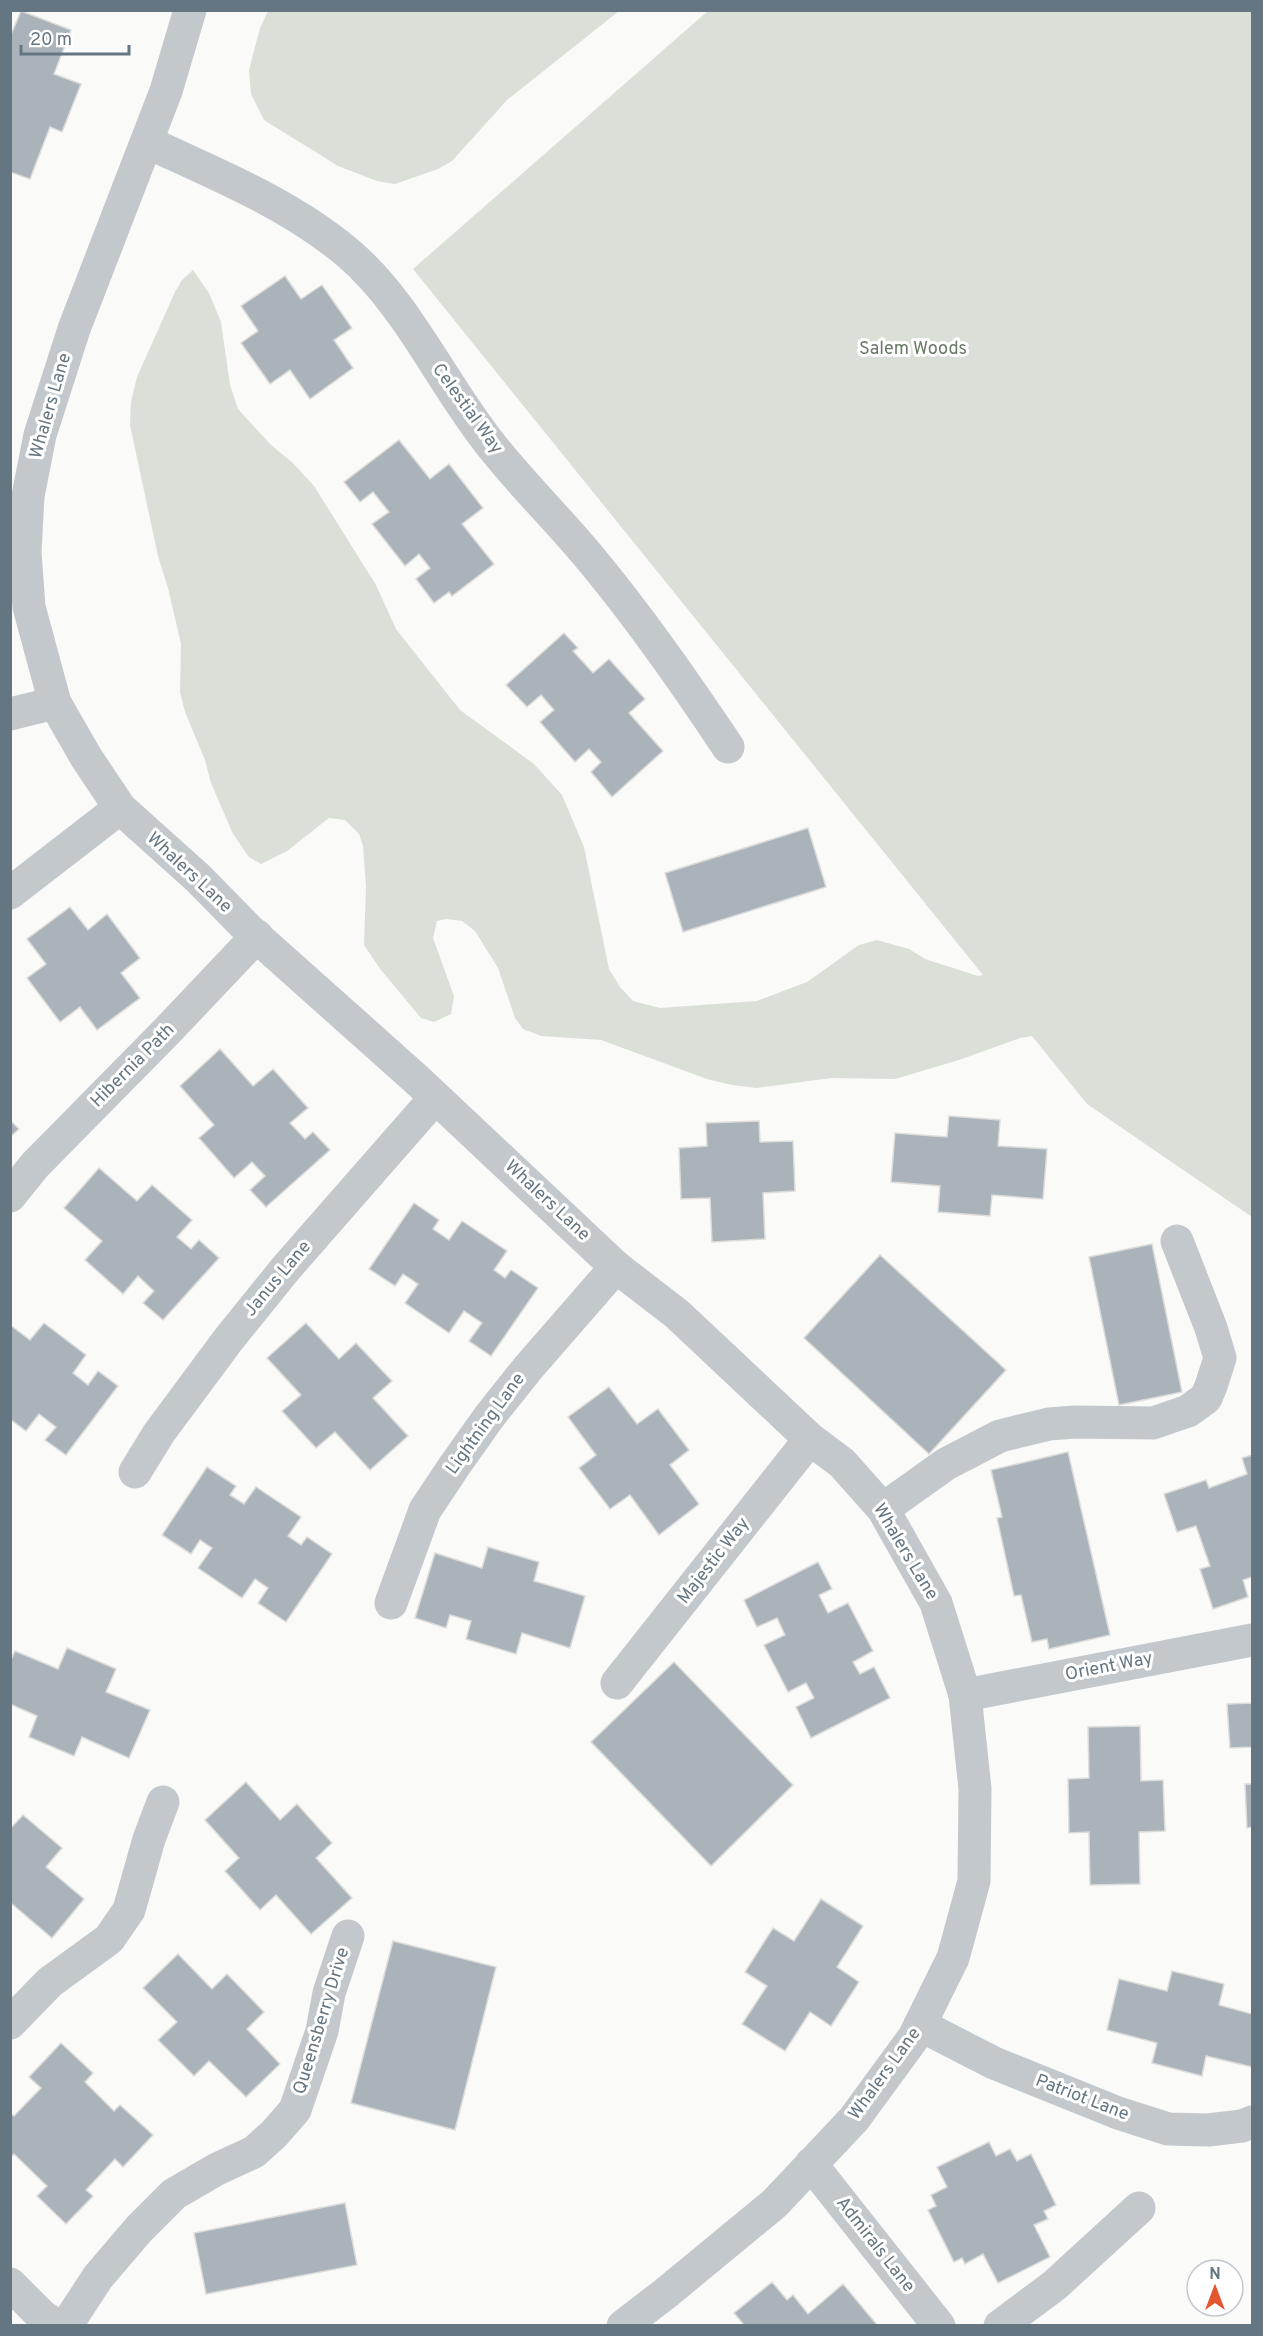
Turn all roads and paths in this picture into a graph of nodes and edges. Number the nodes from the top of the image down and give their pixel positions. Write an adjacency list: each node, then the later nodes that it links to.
1 (190, 10): 2 (street, Whalers Lane)
2 (147, 141): 3 (street, Whalers Lane); 5 (street, Celestial Way)
3 (55, 703): 4 (street); 6 (street, Whalers Lane)
4 (10, 714)
5 (728, 747)
6 (120, 808): 7 (street); 8 (street, Whalers Lane)
7 (10, 893)
8 (257, 936): 9 (street, Whalers Lane); 10 (street, Hibernia Path)
9 (435, 1098): 12 (street, Whalers Lane); 14 (street, Janus Lane)
10 (10, 1196)
11 (1178, 1241): 15 (street)
12 (616, 1267): 13 (street, Whalers Lane); 16 (street, Lightning Lane)
13 (810, 1439): 15 (street, Whalers Lane); 18 (street, Majestic Way)
14 (135, 1472)
15 (883, 1509): 19 (street, Whalers Lane)
16 (391, 1603)
17 (1252, 1640): 19 (street, Orient Way)
18 (617, 1683)
19 (964, 1695): 23 (street, Whalers Lane)
20 (163, 1802): 22 (street)
21 (348, 1935): 29 (street, Queensberry Drive)
22 (10, 2023)
23 (920, 2025): 24 (street, Patriot Lane); 25 (street, Whalers Lane)
24 (1252, 2122)
25 (811, 2164): 30 (street, Whalers Lane); 31 (street, Admirals Lane)
26 (1139, 2208): 32 (street)
27 (10, 2284): 28 (street)
28 (57, 2325)
29 (66, 2325)
30 (623, 2325)
31 (939, 2325)
32 (1000, 2325)

